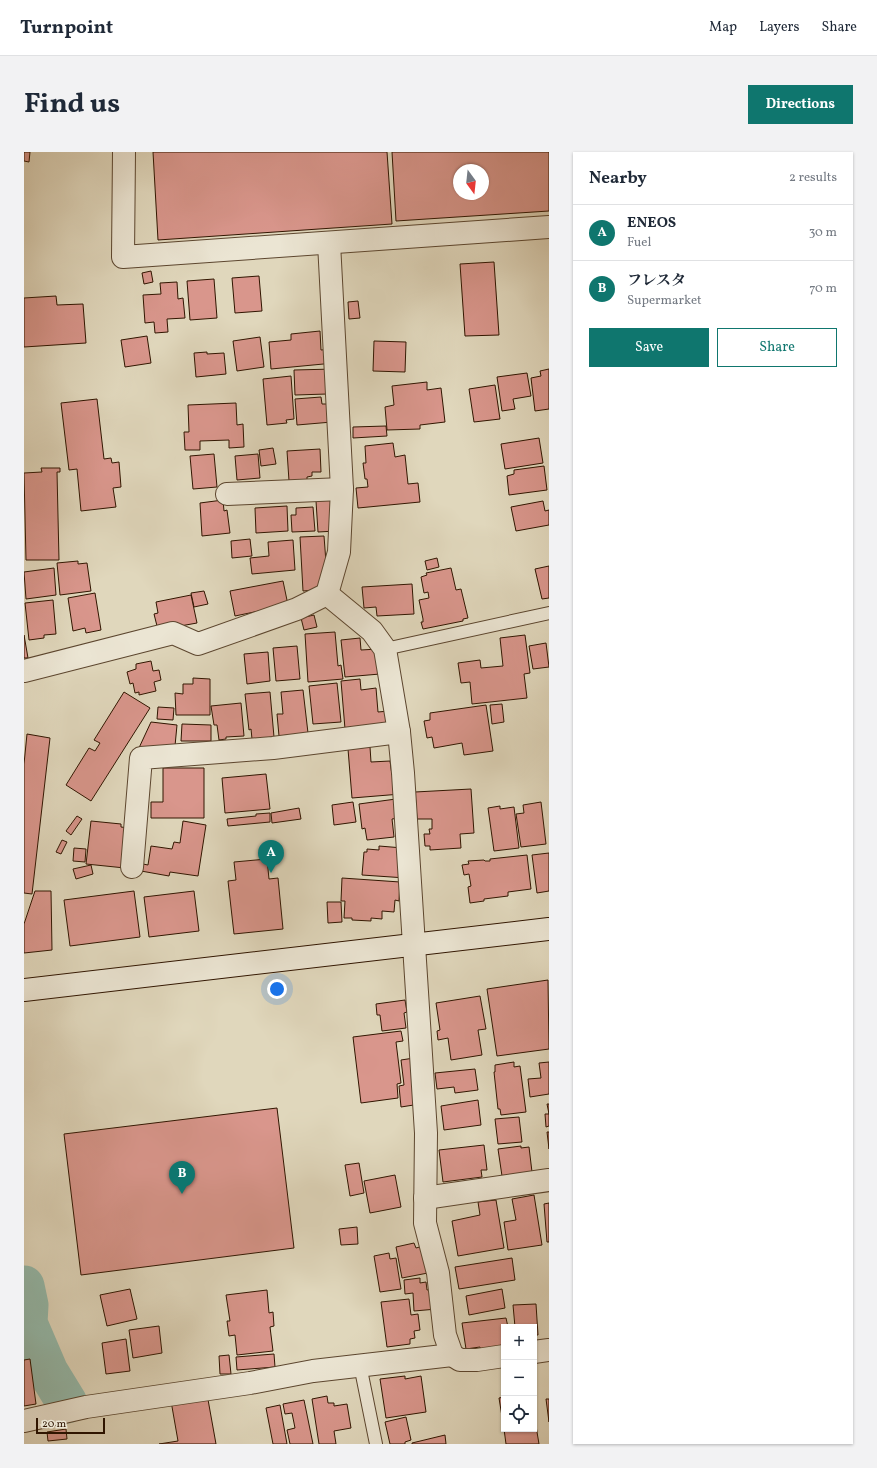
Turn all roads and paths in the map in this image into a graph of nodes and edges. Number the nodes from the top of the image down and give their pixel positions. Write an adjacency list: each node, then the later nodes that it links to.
1 (124, 152): 3 (street)
2 (549, 228): 3 (street)
3 (329, 243): 4 (street)
4 (342, 488): 5 (street); 6 (street)
5 (227, 494)
6 (327, 594): 8 (street); 9 (street)
7 (549, 613): 8 (lane)
8 (385, 649): 10 (street)
9 (24, 671)
10 (398, 732): 11 (street); 13 (street)
11 (132, 867)
12 (549, 929): 13 (street)
13 (414, 945): 14 (street); 16 (street)
14 (24, 990)
15 (549, 1180): 16 (street)
16 (425, 1198): 19 (street)
17 (549, 1350): 18 (street)
18 (537, 1352)
19 (452, 1355): 20 (street); 21 (street)
20 (501, 1356)
21 (360, 1365): 22 (street); 23 (lane)
22 (24, 1421)
23 (376, 1444)

